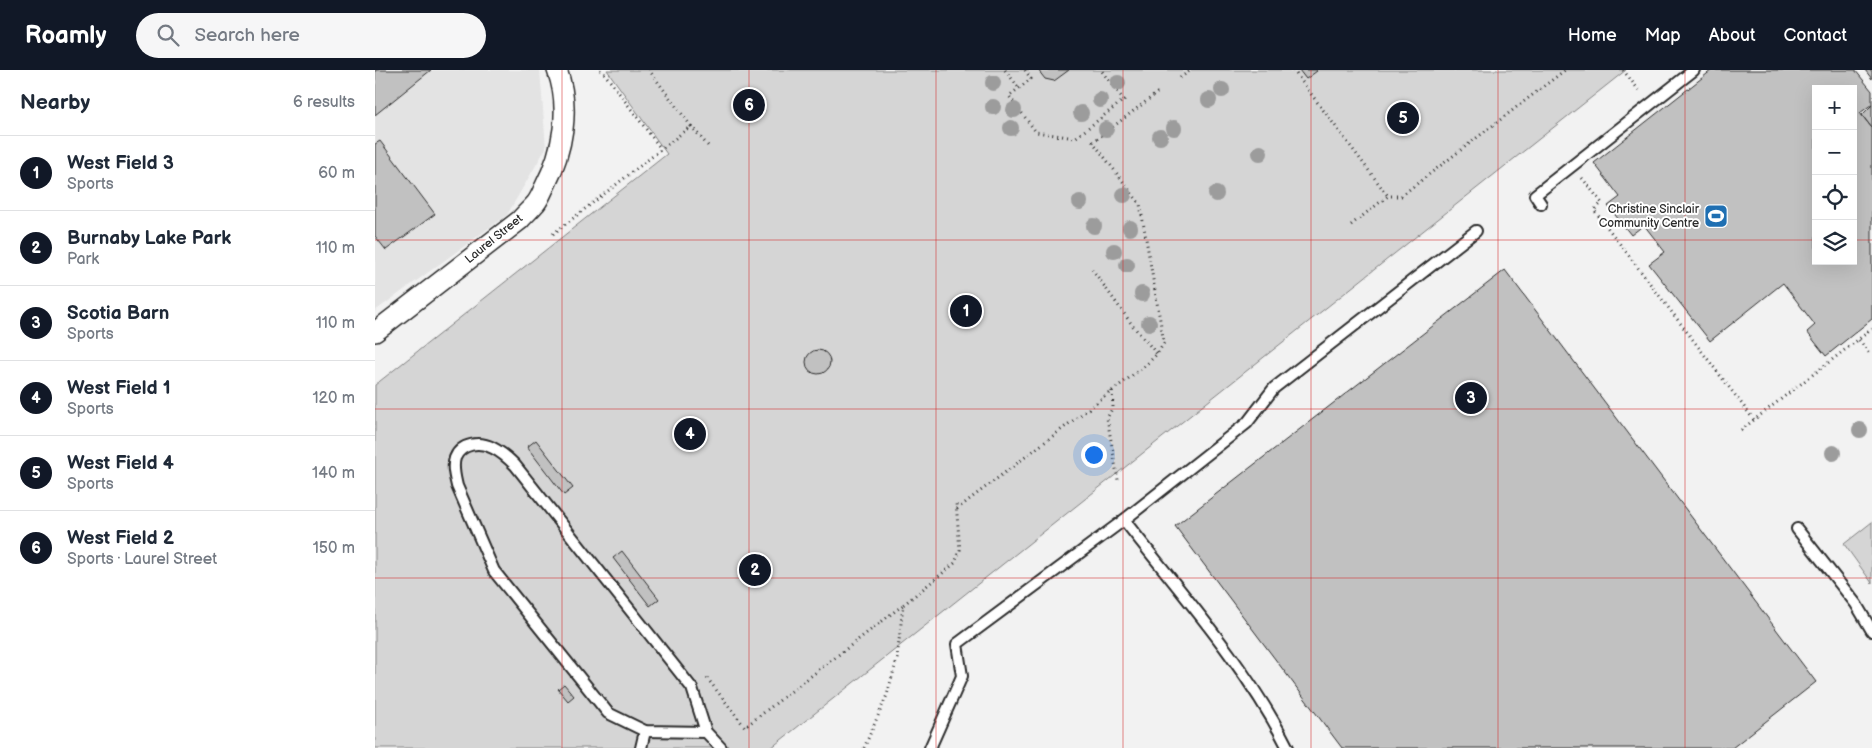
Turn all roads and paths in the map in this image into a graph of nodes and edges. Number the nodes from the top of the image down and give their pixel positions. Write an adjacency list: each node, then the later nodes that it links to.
1 (557, 70): 27 (street, Laurel Street)
2 (600, 70): 18 (path)
3 (649, 70): 16 (path)
4 (1005, 70): 13 (path)
5 (1025, 70): 13 (path)
6 (1101, 70): 13 (path)
7 (1191, 70): 12 (path)
8 (1293, 70): 20 (path)
9 (1565, 70): 20 (path)
10 (1623, 70): 15 (path)
11 (1695, 70): 15 (lane)
12 (1180, 78)
13 (1019, 88)
14 (1161, 93): 29 (path)
15 (1650, 105): 19 (lane)
16 (691, 126): 17 (path); 18 (path)
17 (709, 147)
18 (661, 149): 24 (path)
19 (1573, 166): 21 (lane); 32 (path)
20 (1389, 196): 22 (path)
21 (1541, 204)
22 (1351, 224)
23 (1477, 231): 37 (lane)
24 (553, 234)
25 (1092, 269): 29 (path)
26 (1872, 330): 28 (path)
27 (375, 332)
28 (1859, 340): 30 (path); 32 (path)
29 (1157, 354): 31 (path)
30 (1871, 355)
31 (1112, 391): 34 (path); 36 (path)
32 (1754, 420): 33 (path)
33 (1741, 430)
34 (1118, 480)
35 (956, 503): 36 (path)
36 (957, 509): 39 (path)
37 (1123, 520): 47 (lane); 48 (lane)
38 (1797, 529): 40 (lane)
39 (903, 605): 41 (path); 46 (path)
40 (1872, 631)
41 (692, 688): 42 (lane); 43 (lane)
42 (645, 732): 43 (lane); 44 (lane)
43 (706, 732): 45 (lane)
44 (641, 748)
45 (721, 748)
46 (864, 748)
47 (930, 748)
48 (1288, 748)

